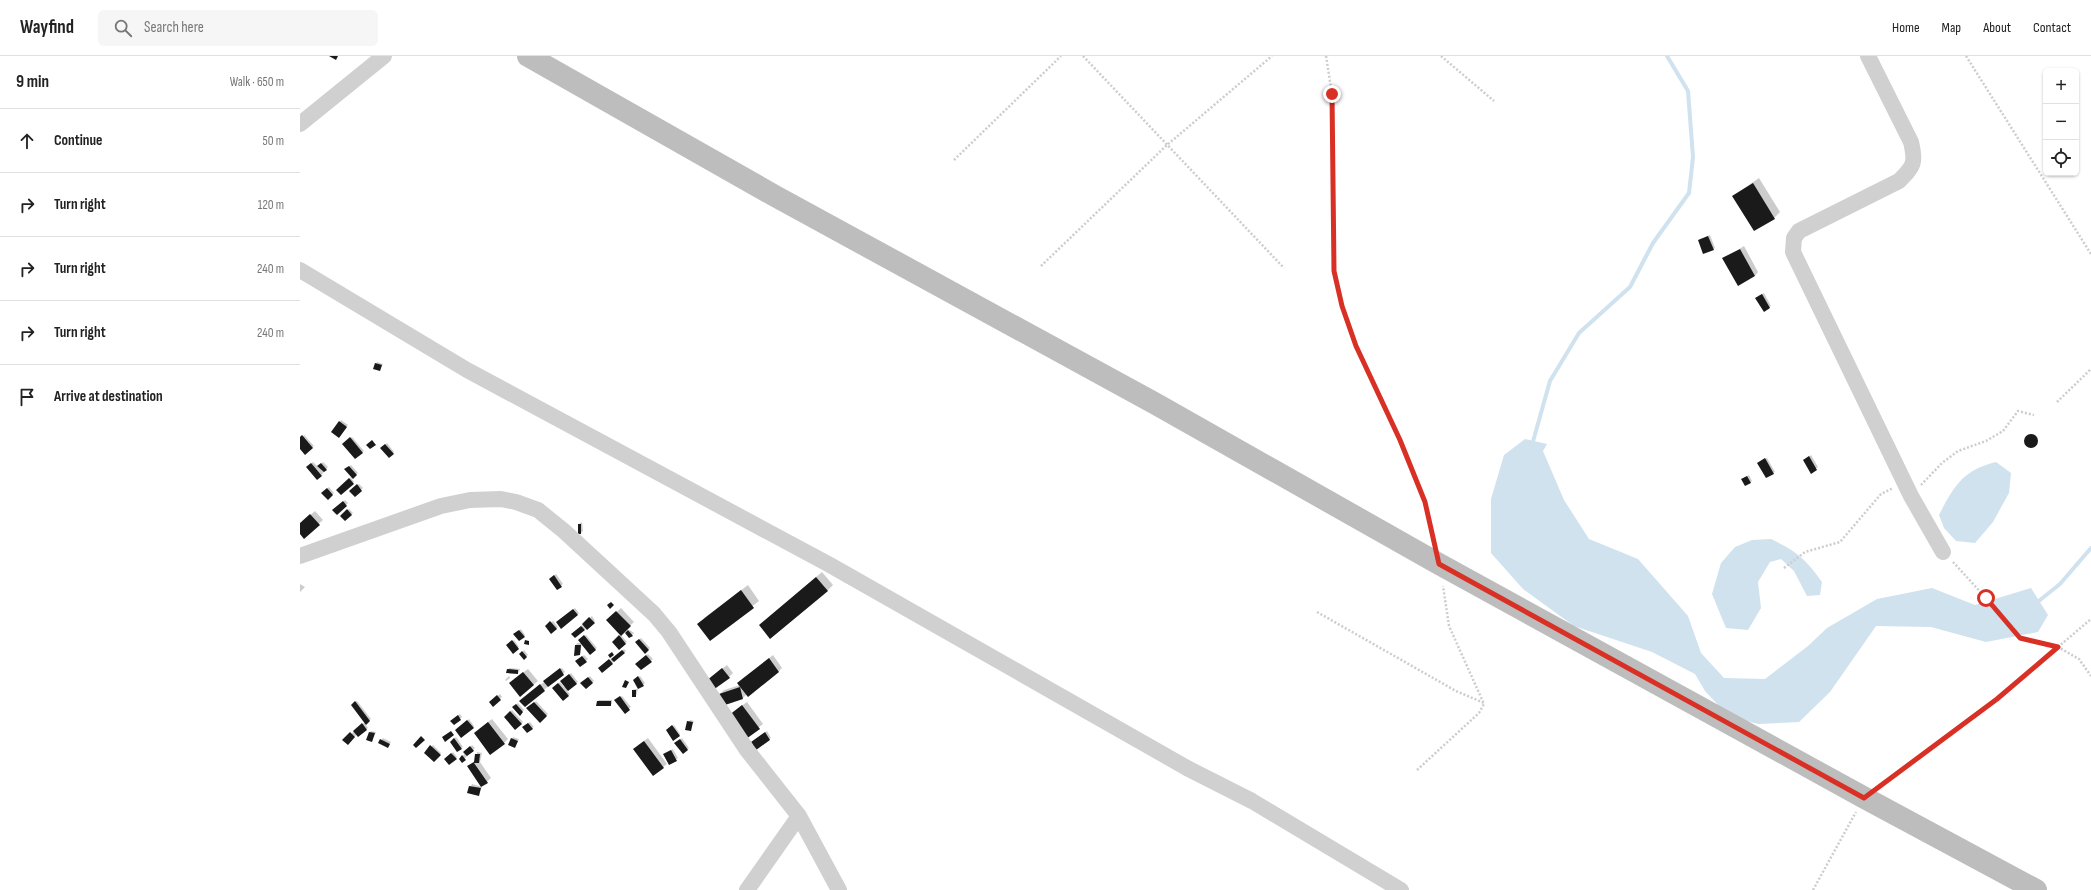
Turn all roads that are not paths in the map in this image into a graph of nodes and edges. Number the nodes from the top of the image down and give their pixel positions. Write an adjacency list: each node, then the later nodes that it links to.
1 (384, 56): 4 (street)
2 (528, 56): 12 (street)
3 (1868, 56): 6 (street)
4 (300, 124)
5 (300, 270): 11 (street)
6 (1943, 552)
7 (300, 556): 8 (street)
8 (799, 816): 9 (street); 10 (street)
9 (747, 890)
10 (839, 890)
11 (1401, 890)
12 (2036, 890)

